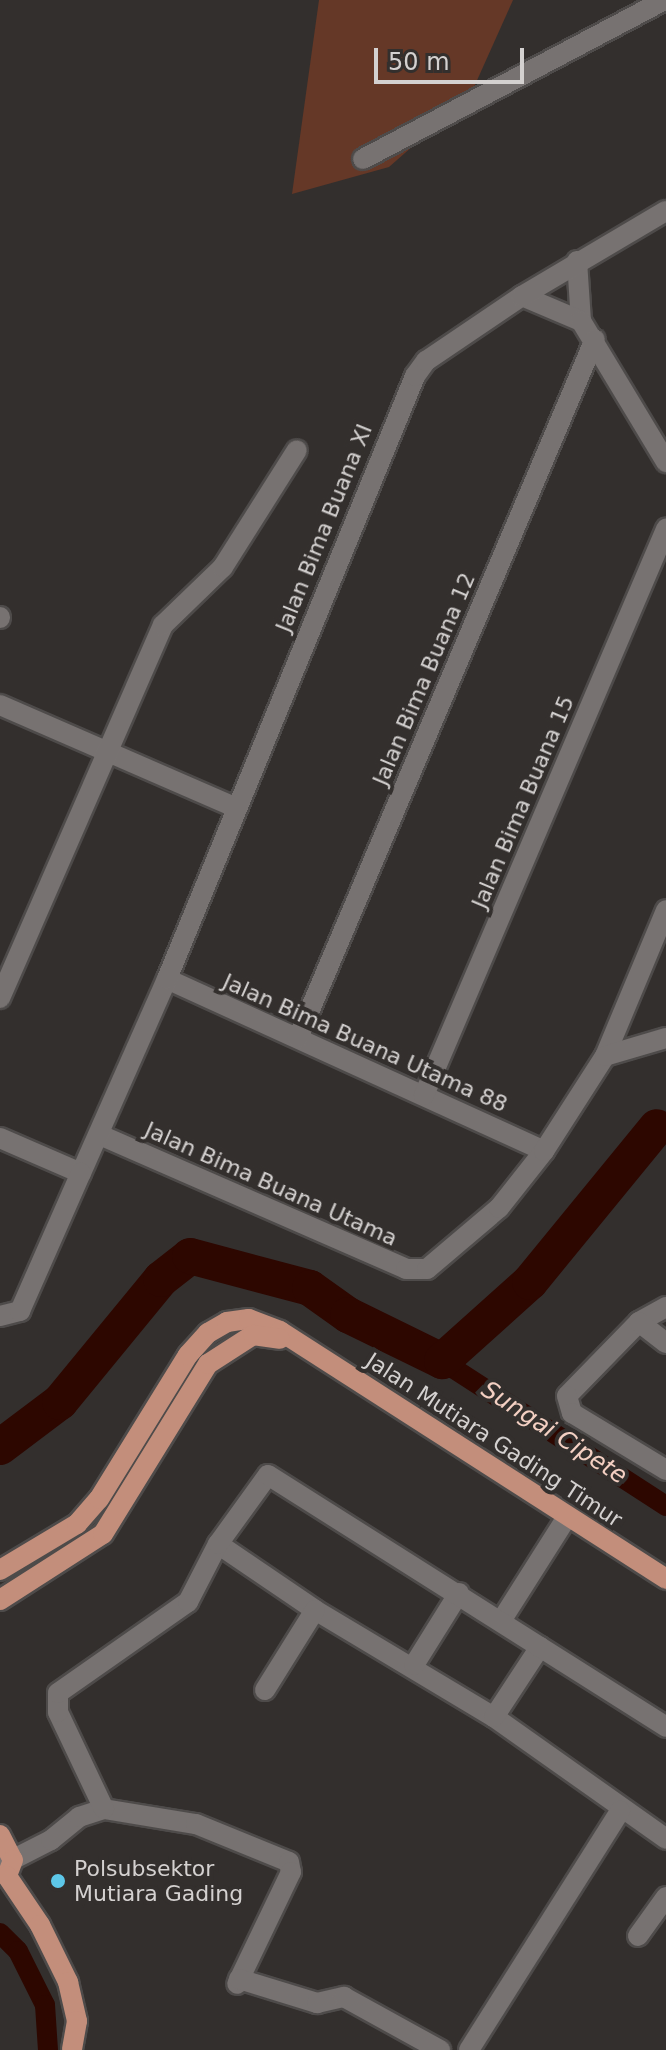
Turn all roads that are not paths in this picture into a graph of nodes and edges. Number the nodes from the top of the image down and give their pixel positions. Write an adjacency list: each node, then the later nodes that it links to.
1 (665, 0): 2 (street)
2 (363, 159)
3 (666, 211): 4 (street, Jalan Bima Buana XI)
4 (577, 261): 5 (street, Jalan Bima Buana XI); 6 (street)
5 (522, 296): 6 (street); 13 (street, Jalan Bima Buana XI)
6 (581, 321): 7 (street)
7 (595, 339): 9 (street); 17 (street, Jalan Bima Buana 12)
8 (297, 450): 12 (street)
9 (666, 462)
10 (666, 529): 20 (street, Jalan Bima Buana 15)
11 (0, 705): 12 (street)
12 (110, 752): 13 (street); 16 (street)
13 (235, 807): 15 (street, Jalan Bima Buana XI)
14 (666, 910): 19 (street, Jalan Bima Buana Utama)
15 (167, 979): 17 (street, Jalan Bima Buana Utama 88); 21 (street)
16 (0, 998)
17 (298, 1038): 20 (street, Jalan Bima Buana Utama 88)
18 (666, 1038): 19 (street)
19 (605, 1056): 23 (street, Jalan Bima Buana Utama)
20 (424, 1095): 23 (street, Jalan Bima Buana Utama 88)
21 (100, 1135): 23 (street, Jalan Bima Buana Utama); 24 (street)
22 (0, 1138): 24 (street)
23 (544, 1151)
24 (81, 1173): 26 (street)
25 (666, 1307): 27 (street)
26 (0, 1316)
27 (639, 1322): 29 (street); 30 (street)
28 (295, 1343): 31 (main road, Jalan Mutiara Gading Timur); 33 (main road, Jalan Mutiara Gading Timur); 36 (main road, Jalan Mutiara Gading Timur)
29 (666, 1343)
30 (666, 1470)
31 (567, 1517): 34 (main road, Jalan Mutiara Gading Timur); 38 (street)
32 (218, 1544): 35 (street); 37 (street); 44 (street)
33 (0, 1570)
34 (666, 1579)
35 (459, 1593): 38 (street); 40 (street)
36 (0, 1600)
37 (315, 1610): 40 (street); 41 (street)
38 (501, 1621): 39 (street)
39 (540, 1647): 42 (street); 43 (street)
40 (414, 1665): 42 (street)
41 (265, 1690)
42 (494, 1717): 45 (street)
43 (666, 1727)
44 (104, 1809): 48 (street); 52 (street)
45 (620, 1811): 47 (street); 53 (street)
46 (0, 1835): 48 (main road)
47 (666, 1839)
48 (5, 1869): 51 (main road)
49 (666, 1897): 50 (street)
50 (638, 1936)
51 (72, 2050)
52 (440, 2050)
53 (469, 2050)

